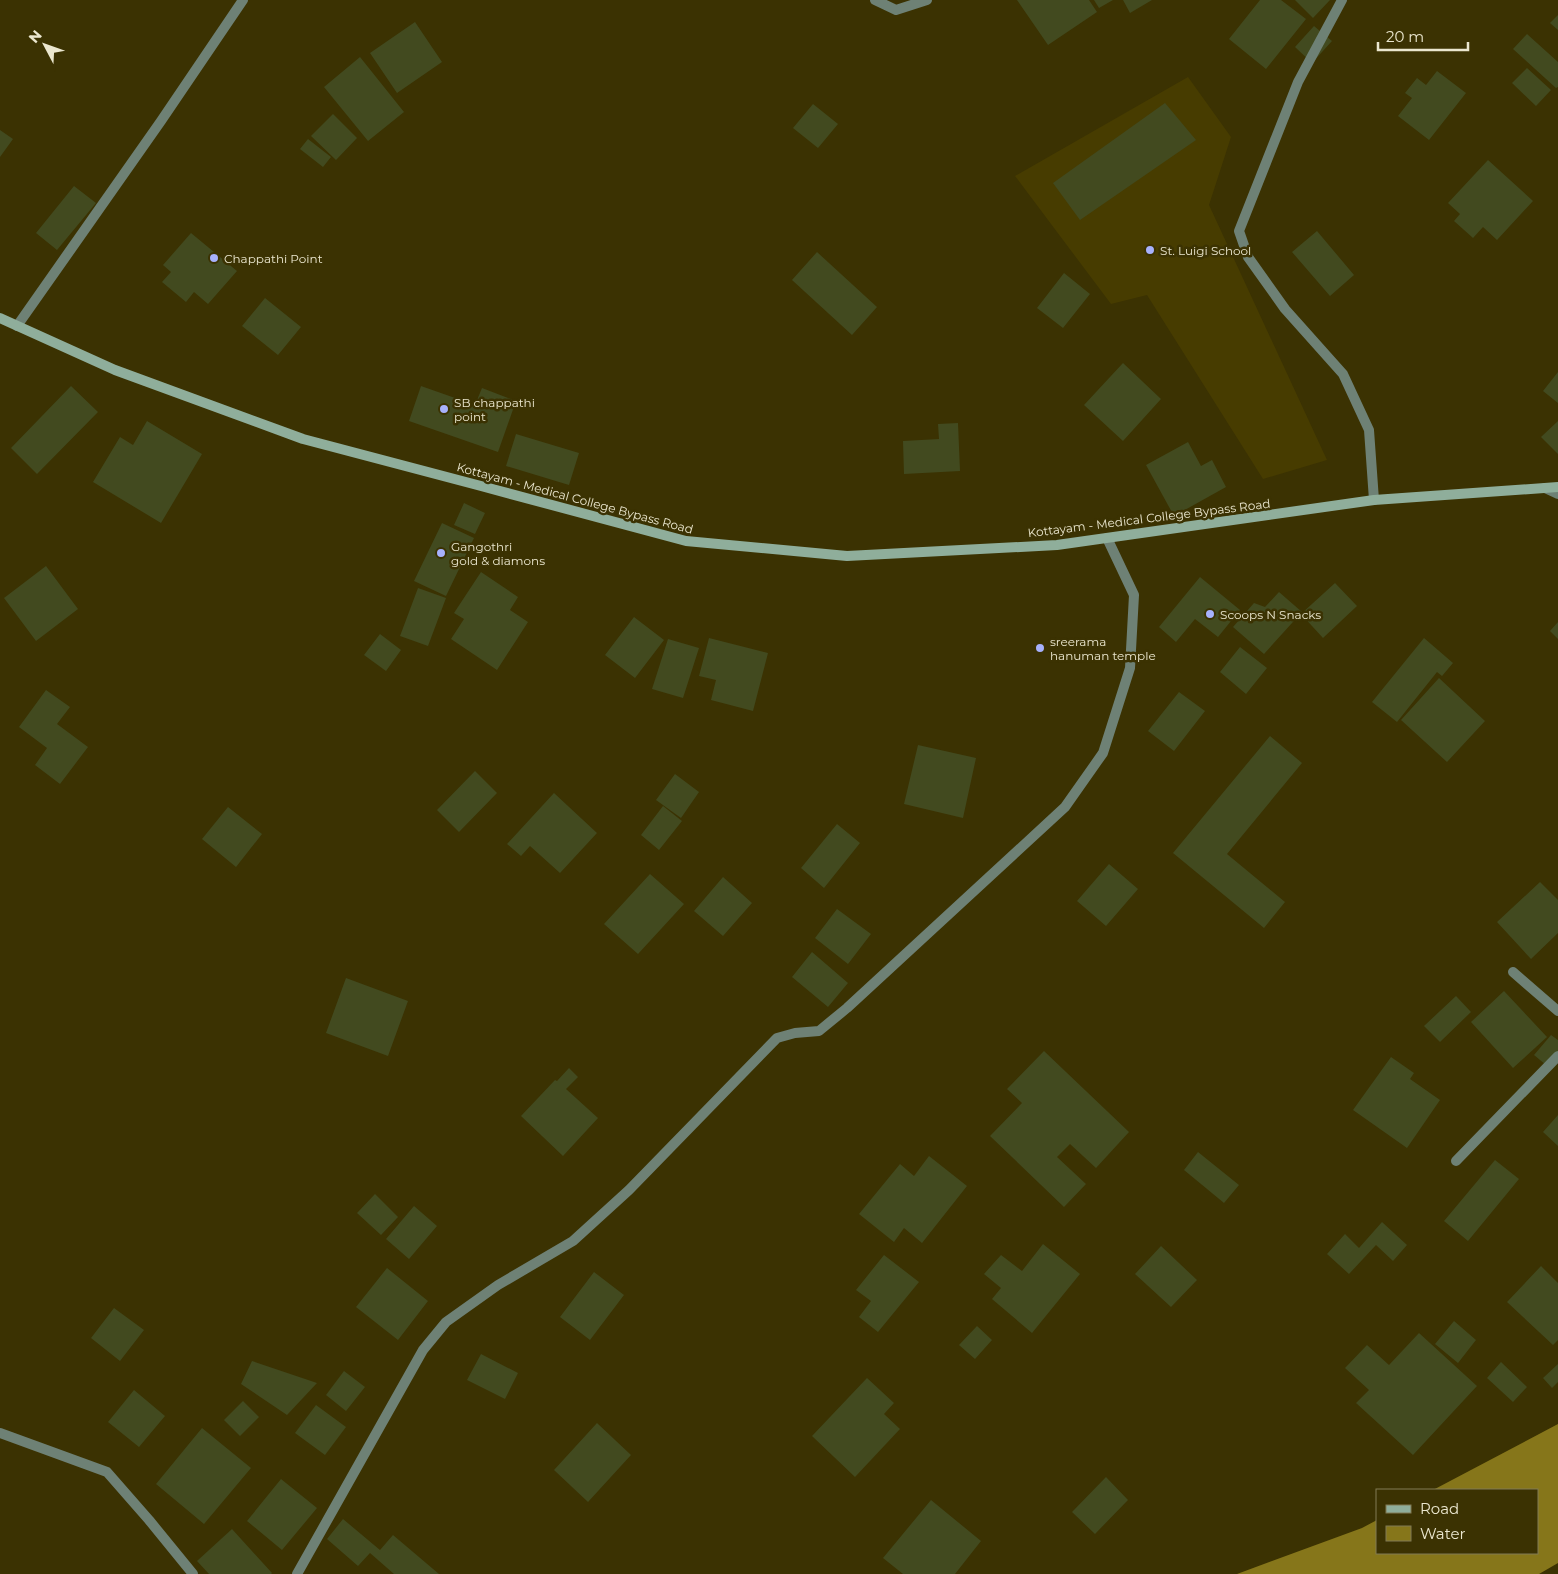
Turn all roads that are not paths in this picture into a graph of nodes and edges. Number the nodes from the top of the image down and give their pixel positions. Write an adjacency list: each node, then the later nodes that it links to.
1 (243, 0): 6 (street)
2 (875, 0): 3 (street)
3 (927, 0)
4 (1342, 0): 10 (street)
5 (0, 318): 6 (main road, Kottayam - Medical College Bypass Road)
6 (17, 326): 11 (main road, Kottayam - Medical College Bypass Road)
7 (1558, 487): 8 (main road, Kottayam - Medical College Bypass Road)
8 (1545, 488): 9 (street); 10 (main road, Kottayam - Medical College Bypass Road)
9 (1558, 494)
10 (1374, 500): 11 (main road, Kottayam - Medical College Bypass Road)
11 (1107, 538): 18 (street)
12 (1513, 972): 13 (street)
13 (1558, 1011)
14 (1558, 1056): 15 (street)
15 (1456, 1161)
16 (0, 1433): 17 (street)
17 (193, 1574)
18 (297, 1574)

